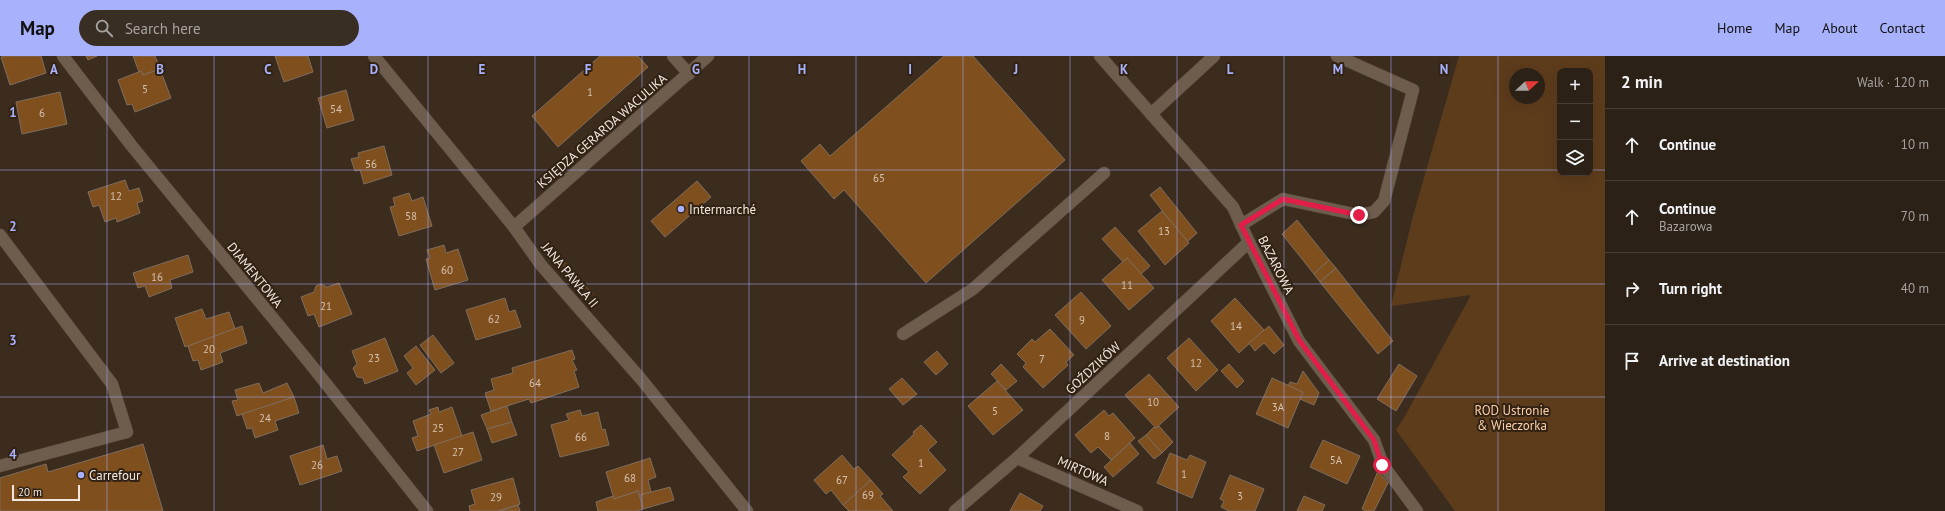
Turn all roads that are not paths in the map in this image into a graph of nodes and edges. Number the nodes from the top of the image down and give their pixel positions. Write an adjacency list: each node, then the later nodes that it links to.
1 (63, 56): 18 (street, DIAMENTOWA)
2 (374, 56): 12 (street, JANA PAWŁA II)
3 (673, 56): 8 (street)
4 (708, 56): 8 (street, KSIĘDZA GERARDA WACULIKA)
5 (1100, 56): 9 (street, BAZAROWA)
6 (1214, 56): 9 (street)
7 (1337, 56): 11 (street)
8 (689, 74): 12 (street, KSIĘDZA GERARDA WACULIKA)
9 (1151, 114): 11 (street, BAZAROWA)
10 (1104, 173): 15 (street)
11 (1241, 225): 14 (street, BAZAROWA)
12 (514, 227): 19 (street, JANA PAWŁA II)
13 (0, 235): 17 (street)
14 (1249, 242): 16 (street, GOŹDZIKÓW); 22 (street, BAZAROWA)
15 (903, 334)
16 (1017, 458): 20 (street, GOŹDZIKÓW); 21 (street, MIRTOWA)
17 (0, 466)
18 (427, 511)
19 (747, 511)
20 (955, 511)
21 (1138, 511)
22 (1417, 511)

